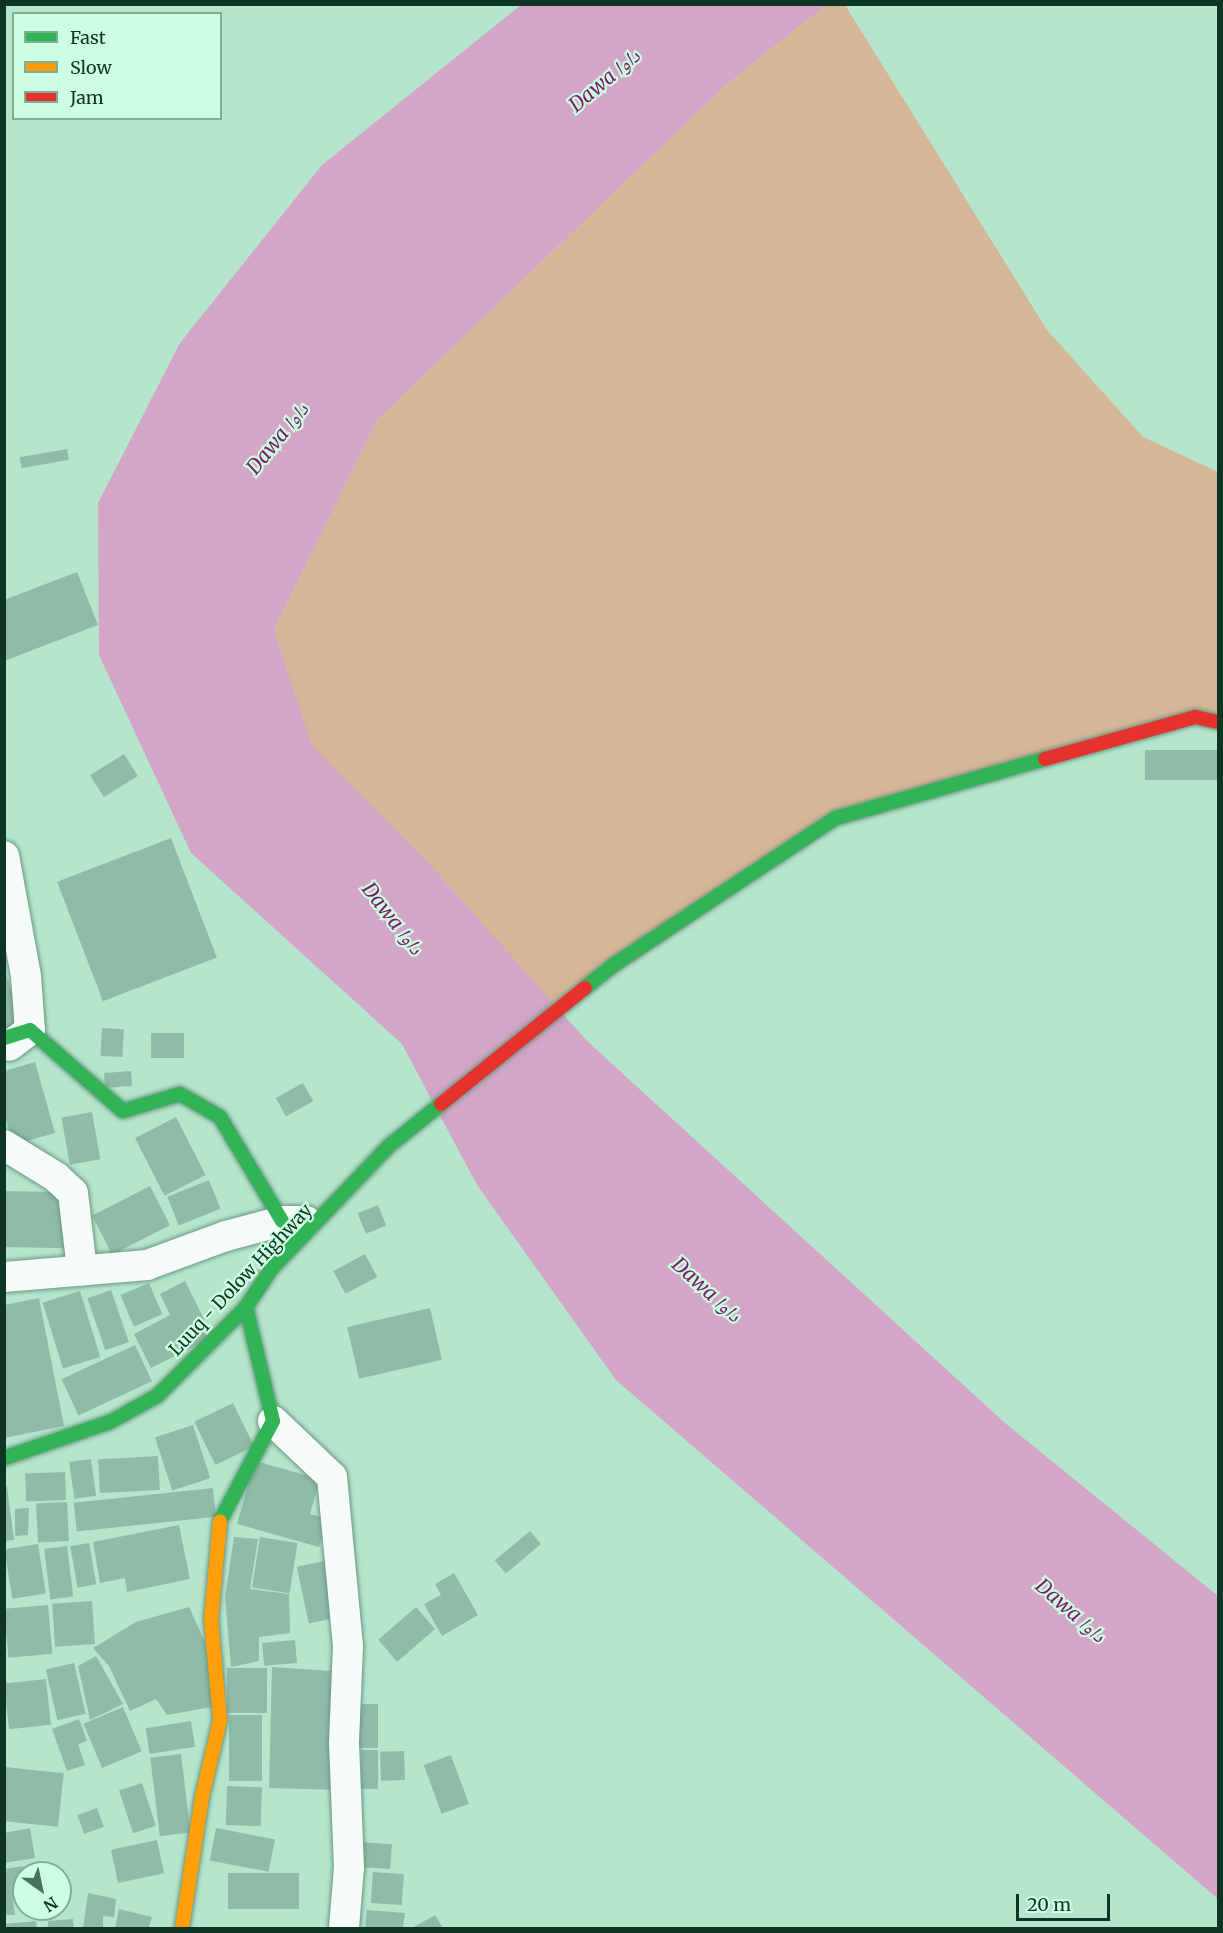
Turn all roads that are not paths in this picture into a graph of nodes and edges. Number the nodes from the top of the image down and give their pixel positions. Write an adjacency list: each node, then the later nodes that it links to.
1 (1218, 722): 7 (main road, Luuq - Dolow Highway)
2 (4, 856): 3 (street)
3 (17, 1034): 4 (street); 6 (main road)
4 (4, 1050)
5 (4, 1145): 8 (street)
6 (282, 1221): 7 (street); 8 (street)
7 (319, 1221): 10 (main road, Luuq - Dolow Highway)
8 (82, 1270): 9 (street)
9 (4, 1277)
10 (246, 1306): 11 (main road); 12 (main road, Luuq - Dolow Highway)
11 (273, 1421): 13 (main road); 14 (street)
12 (4, 1458)
13 (182, 1929)
14 (344, 1929)

